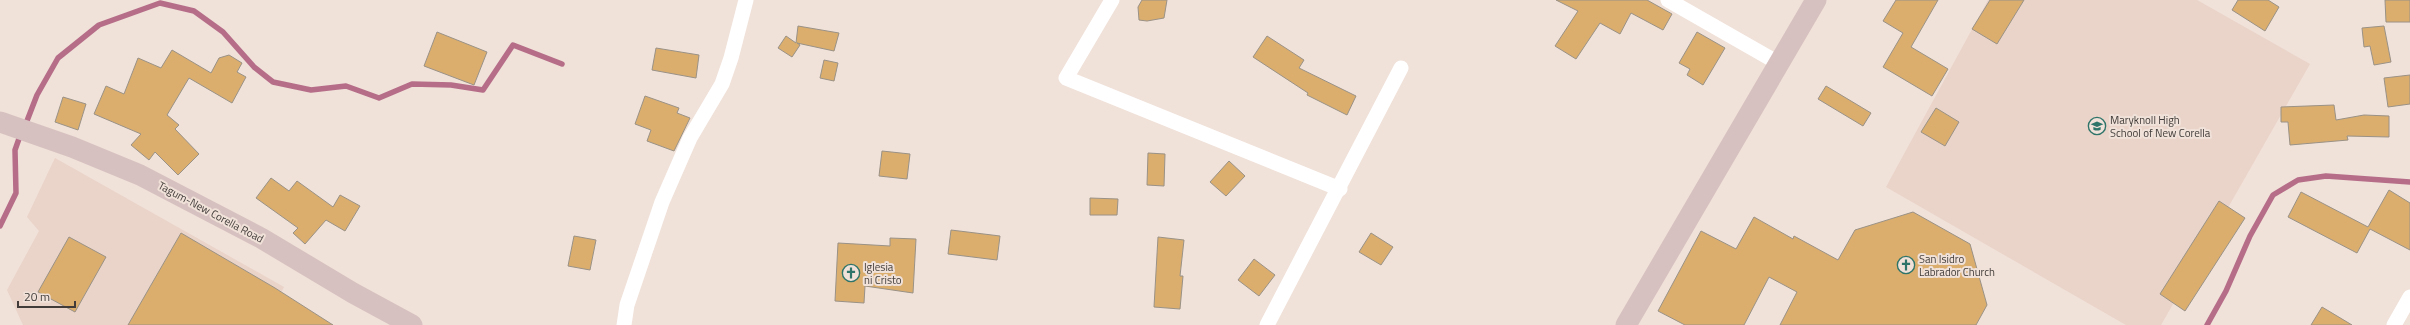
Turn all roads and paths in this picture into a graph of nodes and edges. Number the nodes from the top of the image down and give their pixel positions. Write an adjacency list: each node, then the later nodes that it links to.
1 (746, 0): 11 (street)
2 (1112, 0): 8 (street)
3 (1668, 0): 5 (street)
4 (1816, 0): 5 (main road)
5 (1780, 64): 13 (main road)
6 (1401, 68): 8 (street)
7 (0, 122): 10 (main road, Tagum-New Corella Road)
8 (1340, 189): 12 (street)
9 (2410, 297): 14 (street)
10 (412, 325)
11 (624, 325)
12 (1267, 325)
13 (1626, 325)
14 (2394, 325)

